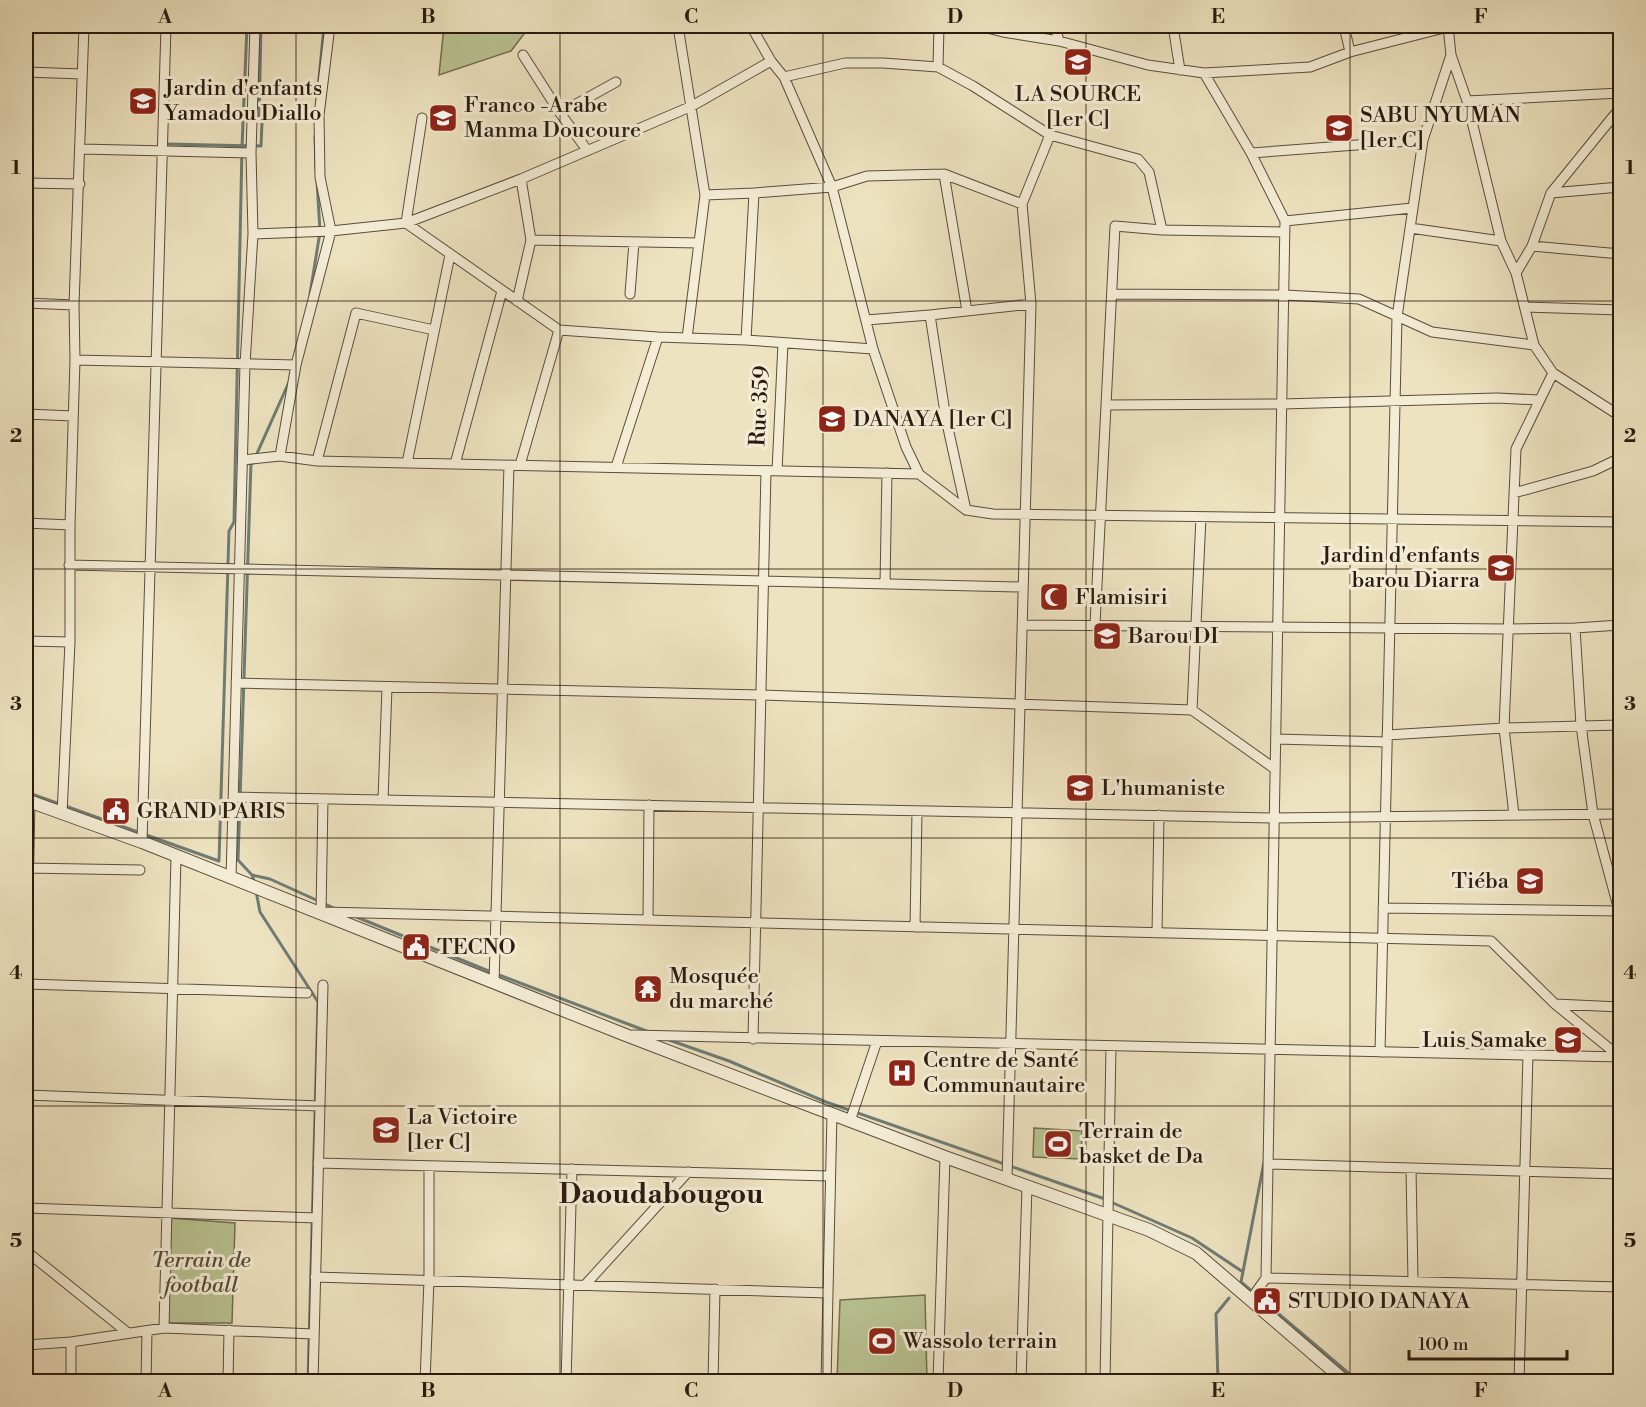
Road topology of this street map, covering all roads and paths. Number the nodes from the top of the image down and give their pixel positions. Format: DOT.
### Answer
graph roads {
  1 [pos="84,26"];
  2 [pos="166,26"];
  3 [pos="255,26"];
  4 [pos="330,26"];
  5 [pos="678,26"];
  6 [pos="751,26"];
  7 [pos="939,26"];
  8 [pos="979,26"];
  9 [pos="1055,26"];
  10 [pos="1173,26"];
  11 [pos="1344,26"];
  12 [pos="1448,26"];
  13 [pos="1059,41"];
  14 [pos="1350,52"];
  15 [pos="523,55"];
  16 [pos="1451,55"];
  17 [pos="771,61"];
  18 [pos="938,67"];
  19 [pos="1180,70"];
  20 [pos="26,72"];
  21 [pos="1204,73"];
  22 [pos="82,74"];
  23 [pos="784,77"];
  24 [pos="616,82"];
  25 [pos="1620,93"];
  26 [pos="1467,101"];
  27 [pos="692,106"];
  28 [pos="1620,108"];
  29 [pos="560,113"];
  30 [pos="422,118"];
  31 [pos="1050,135"];
  32 [pos="1423,140"];
  33 [pos="81,149"];
  34 [pos="162,150"];
  35 [pos="587,150"];
  36 [pos="251,153"];
  37 [pos="1251,153"];
  38 [pos="944,174"];
  39 [pos="521,179"];
  40 [pos="26,183"];
  41 [pos="80,184"];
  42 [pos="832,187"];
  43 [pos="1620,187"];
  44 [pos="754,193"];
  45 [pos="1551,193"];
  46 [pos="705,195"];
  47 [pos="1022,204"];
  48 [pos="1412,208"];
  49 [pos="1285,221"];
  50 [pos="406,223"];
  51 [pos="1410,228"];
  52 [pos="1162,230"];
  53 [pos="331,231"];
  54 [pos="1285,232"];
  55 [pos="253,234"];
  56 [pos="531,240"];
  57 [pos="1501,241"];
  58 [pos="634,242"];
  59 [pos="699,243"];
  60 [pos="1533,246"];
  61 [pos="1620,254"];
  62 [pos="450,255"];
  63 [pos="1516,273"];
  64 [pos="502,291"];
  65 [pos="630,294"];
  66 [pos="1112,294"];
  67 [pos="1285,295"];
  68 [pos="517,302"];
  69 [pos="26,303"];
  70 [pos="74,304"];
  71 [pos="1031,304"];
  72 [pos="1526,307"];
  73 [pos="1620,310"];
  74 [pos="967,311"];
  75 [pos="930,315"];
  76 [pos="1397,317"];
  77 [pos="866,320"];
  78 [pos="434,330"];
  79 [pos="559,330"];
  80 [pos="658,337"];
  81 [pos="687,338"];
  82 [pos="746,340"];
  83 [pos="783,343"];
  84 [pos="1534,345"];
  85 [pos="873,349"];
  86 [pos="75,360"];
  87 [pos="156,362"];
  88 [pos="245,364"];
  89 [pos="296,365"];
  90 [pos="1553,373"];
  91 [pos="1395,400"];
  92 [pos="1539,400"];
  93 [pos="1282,404"];
  94 [pos="1106,405"];
  95 [pos="26,414"];
  96 [pos="73,416"];
  97 [pos="1620,416"];
  98 [pos="280,456"];
  99 [pos="1620,458"];
  100 [pos="243,460"];
  101 [pos="317,461"];
  102 [pos="407,463"];
  103 [pos="455,464"];
  104 [pos="509,465"];
  105 [pos="520,465"];
  106 [pos="616,467"];
  107 [pos="766,471"];
  108 [pos="777,471"];
  109 [pos="887,473"];
  110 [pos="919,474"];
  111 [pos="1514,493"];
  112 [pos="966,510"];
  113 [pos="1025,515"];
  114 [pos="1101,516"];
  115 [pos="1201,517"];
  116 [pos="1280,518"];
  117 [pos="1393,519"];
  118 [pos="1512,520"];
  119 [pos="1620,522"];
  120 [pos="26,523"];
  121 [pos="70,525"];
  122 [pos="69,565"];
  123 [pos="150,566"];
  124 [pos="239,569"];
  125 [pos="505,575"];
  126 [pos="763,581"];
  127 [pos="885,584"];
  128 [pos="1023,587"];
  129 [pos="1022,625"];
  130 [pos="1095,625"];
  131 [pos="1620,625"];
  132 [pos="1196,626"];
  133 [pos="1278,626"];
  134 [pos="1390,627"];
  135 [pos="1575,628"];
  136 [pos="1508,629"];
  137 [pos="26,641"];
  138 [pos="70,642"];
  139 [pos="236,683"];
  140 [pos="387,687"];
  141 [pos="502,690"];
  142 [pos="760,695"];
  143 [pos="1020,703"];
  144 [pos="1192,710"];
  145 [pos="1581,725"];
  146 [pos="1620,725"];
  147 [pos="1504,729"];
  148 [pos="1276,739"];
  149 [pos="1387,739"];
  150 [pos="1275,769"];
  151 [pos="233,797"];
  152 [pos="323,799"];
  153 [pos="383,800"];
  154 [pos="28,801"];
  155 [pos="498,802"];
  156 [pos="649,805"];
  157 [pos="758,807"];
  158 [pos="917,811"];
  159 [pos="1017,813"];
  160 [pos="62,814"];
  161 [pos="1593,814"];
  162 [pos="1620,814"];
  163 [pos="1159,815"];
  164 [pos="1514,815"];
  165 [pos="1386,817"];
  166 [pos="1274,818"];
  167 [pos="142,842"];
  168 [pos="176,856"];
  169 [pos="27,868"];
  170 [pos="140,870"];
  171 [pos="231,878"];
  172 [pos="1383,908"];
  173 [pos="320,912"];
  174 [pos="1620,912"];
  175 [pos="495,916"];
  176 [pos="648,920"];
  177 [pos="756,923"];
  178 [pos="915,927"];
  179 [pos="1013,929"];
  180 [pos="1158,933"];
  181 [pos="1272,936"];
  182 [pos="1382,938"];
  183 [pos="494,983"];
  184 [pos="26,985"];
  185 [pos="323,985"];
  186 [pos="173,989"];
  187 [pos="307,993"];
  188 [pos="1555,1004"];
  189 [pos="1620,1007"];
  190 [pos="623,1034"];
  191 [pos="753,1039"];
  192 [pos="876,1041"];
  193 [pos="1010,1044"];
  194 [pos="1112,1046"];
  195 [pos="1270,1049"];
  196 [pos="1380,1052"];
  197 [pos="1528,1055"];
  198 [pos="1620,1057"];
  199 [pos="26,1095"];
  200 [pos="170,1101"];
  201 [pos="320,1106"];
  202 [pos="832,1114"];
  203 [pos="850,1121"];
  204 [pos="945,1157"];
  205 [pos="318,1163"];
  206 [pos="1268,1164"];
  207 [pos="429,1166"];
  208 [pos="1412,1168"];
  209 [pos="572,1169"];
  210 [pos="1524,1172"];
  211 [pos="688,1173"];
  212 [pos="1620,1174"];
  213 [pos="830,1176"];
  214 [pos="1008,1179"];
  215 [pos="1027,1186"];
  216 [pos="26,1209"];
  217 [pos="167,1213"];
  218 [pos="1109,1214"];
  219 [pos="317,1218"];
  220 [pos="26,1251"];
  221 [pos="315,1277"];
  222 [pos="1266,1278"];
  223 [pos="429,1280"];
  224 [pos="1413,1281"];
  225 [pos="1521,1284"];
  226 [pos="568,1285"];
  227 [pos="585,1285"];
  228 [pos="1620,1287"];
  229 [pos="715,1290"];
  230 [pos="828,1293"];
  231 [pos="1251,1299"];
  232 [pos="164,1328"];
  233 [pos="147,1330"];
  234 [pos="229,1330"];
  235 [pos="128,1334"];
  236 [pos="314,1334"];
  237 [pos="71,1342"];
  238 [pos="26,1345"];
  239 [pos="70,1382"];
  240 [pos="146,1382"];
  241 [pos="228,1382"];
  242 [pos="313,1382"];
  243 [pos="425,1382"];
  244 [pos="566,1382"];
  245 [pos="713,1382"];
  246 [pos="826,1382"];
  247 [pos="938,1382"];
  248 [pos="1021,1382"];
  249 [pos="1105,1382"];
  250 [pos="1346,1382"];
  251 [pos="1519,1382"];
  1 -- 22 [label="street"];
  2 -- 34 [label="street"];
  3 -- 36 [label="street"];
  4 -- 53 [label="street"];
  5 -- 27 [label="street"];
  6 -- 17 [label="street"];
  7 -- 18 [label="street"];
  8 -- 13 [label="street"];
  9 -- 13 [label="street"];
  10 -- 19 [label="street"];
  11 -- 14 [label="street"];
  12 -- 14 [label="street"];
  12 -- 16 [label="street"];
  13 -- 19 [label="street"];
  14 -- 21 [label="street"];
  15 -- 29 [label="street"];
  16 -- 26 [label="street"];
  16 -- 32 [label="street"];
  17 -- 23 [label="street"];
  17 -- 27 [label="street"];
  18 -- 23 [label="street"];
  18 -- 31 [label="street"];
  19 -- 21 [label="street"];
  20 -- 22 [label="street"];
  21 -- 37 [label="street"];
  22 -- 33 [label="street"];
  23 -- 42 [label="street"];
  24 -- 29 [label="street"];
  25 -- 26 [label="street"];
  26 -- 57 [label="street"];
  27 -- 35 [label="street"];
  27 -- 46 [label="street"];
  28 -- 45 [label="street"];
  29 -- 35 [label="street"];
  30 -- 50 [label="street"];
  31 -- 47 [label="street"];
  31 -- 52 [label="street"];
  32 -- 37 [label="street"];
  32 -- 48 [label="street"];
  33 -- 34 [label="street"];
  33 -- 41 [label="street"];
  34 -- 36 [label="street"];
  34 -- 87 [label="street"];
  35 -- 39 [label="street"];
  36 -- 55 [label="street"];
  37 -- 49 [label="street"];
  38 -- 42 [label="street"];
  38 -- 47 [label="street"];
  38 -- 74 [label="street"];
  39 -- 50 [label="street"];
  39 -- 56 [label="street"];
  40 -- 41 [label="street"];
  41 -- 70 [label="street"];
  42 -- 44 [label="street"];
  42 -- 77 [label="street"];
  43 -- 45 [label="street"];
  44 -- 46 [label="street"];
  44 -- 82 [label="street"];
  45 -- 60 [label="street"];
  46 -- 59 [label="street"];
  47 -- 71 [label="street"];
  48 -- 49 [label="street"];
  48 -- 51 [label="street"];
  49 -- 54 [label="street"];
  50 -- 53 [label="street"];
  50 -- 62 [label="street"];
  51 -- 57 [label="street"];
  51 -- 76 [label="street"];
  52 -- 54 [label="street"];
  52 -- 66 [label="street"];
  53 -- 55 [label="street"];
  53 -- 89 [label="street"];
  54 -- 67 [label="street"];
  55 -- 88 [label="street"];
  56 -- 58 [label="street"];
  56 -- 68 [label="street"];
  57 -- 63 [label="street"];
  58 -- 59 [label="street"];
  58 -- 65 [label="street"];
  59 -- 81 [label="street"];
  60 -- 61 [label="street"];
  60 -- 63 [label="street"];
  62 -- 64 [label="street"];
  62 -- 78 [label="street"];
  63 -- 72 [label="street"];
  64 -- 68 [label="street"];
  64 -- 103 [label="street"];
  66 -- 67 [label="street"];
  66 -- 94 [label="street"];
  67 -- 76 [label="street"];
  67 -- 93 [label="street"];
  68 -- 79 [label="street"];
  69 -- 70 [label="street"];
  70 -- 86 [label="street"];
  71 -- 74 [label="street"];
  71 -- 113 [label="street"];
  72 -- 73 [label="street"];
  72 -- 84 [label="street"];
  74 -- 75 [label="street"];
  75 -- 77 [label="street"];
  75 -- 112 [label="street"];
  76 -- 84 [label="street"];
  76 -- 91 [label="street"];
  77 -- 85 [label="street"];
  78 -- 101 [label="street"];
  78 -- 102 [label="street"];
  79 -- 80 [label="street"];
  79 -- 105 [label="street"];
  80 -- 81 [label="street"];
  80 -- 106 [label="street"];
  81 -- 82 [label="street"];
  82 -- 83 [label="street"];
  83 -- 85 [label="street"];
  83 -- 108 [label="street, Rue 359"];
  84 -- 90 [label="street"];
  85 -- 110 [label="street"];
  86 -- 87 [label="street"];
  86 -- 96 [label="street"];
  87 -- 88 [label="street"];
  87 -- 123 [label="street"];
  88 -- 89 [label="street"];
  88 -- 100 [label="street"];
  89 -- 98 [label="street"];
  90 -- 92 [label="street"];
  90 -- 97 [label="street"];
  91 -- 92 [label="street"];
  91 -- 93 [label="street"];
  91 -- 117 [label="street"];
  92 -- 111 [label="street"];
  93 -- 94 [label="street"];
  93 -- 116 [label="street"];
  94 -- 114 [label="street"];
  95 -- 96 [label="street"];
  96 -- 121 [label="street"];
  98 -- 100 [label="street"];
  98 -- 101 [label="street"];
  99 -- 111 [label="street"];
  100 -- 124 [label="street"];
  101 -- 102 [label="street"];
  102 -- 103 [label="street"];
  103 -- 104 [label="street"];
  104 -- 105 [label="street"];
  104 -- 125 [label="street"];
  105 -- 106 [label="street"];
  106 -- 107 [label="street"];
  107 -- 108 [label="street"];
  107 -- 126 [label="street"];
  108 -- 109 [label="street"];
  109 -- 110 [label="street"];
  109 -- 127 [label="street"];
  110 -- 112 [label="street"];
  111 -- 118 [label="street"];
  112 -- 113 [label="street"];
  113 -- 114 [label="street"];
  113 -- 128 [label="street"];
  114 -- 115 [label="street"];
  114 -- 130 [label="street"];
  115 -- 116 [label="street"];
  115 -- 132 [label="street"];
  116 -- 117 [label="street"];
  116 -- 133 [label="street"];
  117 -- 118 [label="street"];
  117 -- 134 [label="street"];
  118 -- 119 [label="street"];
  118 -- 136 [label="street"];
  120 -- 121 [label="street"];
  121 -- 122 [label="street"];
  122 -- 123 [label="street"];
  122 -- 138 [label="street"];
  123 -- 124 [label="street"];
  123 -- 167 [label="street"];
  124 -- 125 [label="street"];
  124 -- 139 [label="street"];
  125 -- 126 [label="street"];
  125 -- 141 [label="street"];
  126 -- 127 [label="street"];
  126 -- 142 [label="street"];
  127 -- 128 [label="street"];
  128 -- 129 [label="street"];
  129 -- 130 [label="street"];
  129 -- 143 [label="street"];
  130 -- 132 [label="street"];
  131 -- 135 [label="street"];
  132 -- 133 [label="street"];
  132 -- 144 [label="street"];
  133 -- 134 [label="street"];
  133 -- 148 [label="street"];
  134 -- 136 [label="street"];
  134 -- 149 [label="street"];
  135 -- 136 [label="street"];
  135 -- 145 [label="street"];
  136 -- 147 [label="street"];
  137 -- 138 [label="street"];
  138 -- 160 [label="street"];
  139 -- 140 [label="street"];
  139 -- 151 [label="street"];
  140 -- 141 [label="street"];
  140 -- 153 [label="street"];
  141 -- 142 [label="street"];
  141 -- 155 [label="street"];
  142 -- 143 [label="street"];
  142 -- 157 [label="street"];
  143 -- 144 [label="street"];
  143 -- 159 [label="street"];
  144 -- 150 [label="street"];
  145 -- 146 [label="street"];
  145 -- 147 [label="street"];
  145 -- 161 [label="street"];
  147 -- 149 [label="street"];
  147 -- 164 [label="street"];
  148 -- 149 [label="street"];
  148 -- 150 [label="street"];
  149 -- 165 [label="street"];
  150 -- 166 [label="street"];
  151 -- 152 [label="street"];
  151 -- 171 [label="street"];
  152 -- 153 [label="street"];
  152 -- 173 [label="street"];
  153 -- 155 [label="street"];
  154 -- 160 [label="street"];
  154 -- 169 [label="street"];
  155 -- 156 [label="street"];
  155 -- 175 [label="street"];
  156 -- 157 [label="street"];
  156 -- 176 [label="street"];
  157 -- 158 [label="street"];
  157 -- 177 [label="street"];
  158 -- 159 [label="street"];
  158 -- 178 [label="street"];
  159 -- 163 [label="street"];
  159 -- 179 [label="street"];
  160 -- 167 [label="street"];
  161 -- 162 [label="street"];
  161 -- 164 [label="street"];
  161 -- 174 [label="street"];
  163 -- 166 [label="street"];
  163 -- 180 [label="street"];
  164 -- 165 [label="street"];
  165 -- 166 [label="street"];
  165 -- 172 [label="street"];
  166 -- 181 [label="street"];
  167 -- 168 [label="street"];
  168 -- 171 [label="street"];
  168 -- 186 [label="street"];
  169 -- 170 [label="street"];
  169 -- 184 [label="street"];
  171 -- 173 [label="street"];
  172 -- 174 [label="street"];
  172 -- 182 [label="street"];
  173 -- 175 [label="street"];
  173 -- 183 [label="street"];
  175 -- 176 [label="street"];
  175 -- 183 [label="street"];
  176 -- 177 [label="street"];
  177 -- 178 [label="street"];
  177 -- 191 [label="street"];
  178 -- 179 [label="street"];
  179 -- 180 [label="street"];
  179 -- 193 [label="street"];
  180 -- 181 [label="street"];
  181 -- 182 [label="street"];
  181 -- 195 [label="street"];
  182 -- 188 [label="street"];
  182 -- 196 [label="street"];
  183 -- 190 [label="street"];
  184 -- 186 [label="street"];
  185 -- 201 [label="street"];
  186 -- 187 [label="street"];
  186 -- 200 [label="street"];
  188 -- 189 [label="street"];
  188 -- 198 [label="street"];
  190 -- 191 [label="street"];
  190 -- 202 [label="street"];
  191 -- 192 [label="street"];
  192 -- 193 [label="street"];
  192 -- 203 [label="street"];
  193 -- 194 [label="street"];
  193 -- 214 [label="street"];
  194 -- 195 [label="street"];
  194 -- 218 [label="street"];
  195 -- 196 [label="street"];
  195 -- 206 [label="street"];
  196 -- 197 [label="street"];
  197 -- 198 [label="street"];
  197 -- 210 [label="street"];
  199 -- 200 [label="street"];
  200 -- 201 [label="street"];
  200 -- 217 [label="street"];
  201 -- 205 [label="street"];
  202 -- 203 [label="street"];
  202 -- 213 [label="street"];
  203 -- 204 [label="street"];
  204 -- 214 [label="street"];
  204 -- 247 [label="street"];
  205 -- 207 [label="street"];
  205 -- 219 [label="street"];
  206 -- 208 [label="street"];
  206 -- 222 [label="street"];
  207 -- 209 [label="street"];
  207 -- 223 [label="street"];
  208 -- 210 [label="street"];
  208 -- 224 [label="street"];
  209 -- 211 [label="street"];
  209 -- 226 [label="street"];
  210 -- 212 [label="street"];
  210 -- 225 [label="street"];
  211 -- 213 [label="street"];
  211 -- 227 [label="street"];
  213 -- 230 [label="street"];
  214 -- 215 [label="street"];
  215 -- 218 [label="street"];
  215 -- 248 [label="street"];
  216 -- 217 [label="street"];
  217 -- 219 [label="street"];
  217 -- 232 [label="street"];
  218 -- 231 [label="street"];
  218 -- 249 [label="street"];
  219 -- 221 [label="street"];
  220 -- 235 [label="street"];
  221 -- 223 [label="street"];
  221 -- 236 [label="street"];
  222 -- 224 [label="street"];
  222 -- 231 [label="street"];
  223 -- 226 [label="street"];
  223 -- 243 [label="street"];
  224 -- 225 [label="street"];
  225 -- 228 [label="street"];
  225 -- 251 [label="street"];
  226 -- 227 [label="street"];
  226 -- 244 [label="street"];
  227 -- 229 [label="street"];
  229 -- 230 [label="street"];
  229 -- 245 [label="street"];
  230 -- 246 [label="street"];
  231 -- 250 [label="street"];
  232 -- 233 [label="street"];
  232 -- 234 [label="street"];
  233 -- 235 [label="street"];
  233 -- 240 [label="street"];
  234 -- 236 [label="street"];
  234 -- 241 [label="street"];
  235 -- 237 [label="street"];
  236 -- 242 [label="street"];
  237 -- 238 [label="street"];
  237 -- 239 [label="street"];
}
